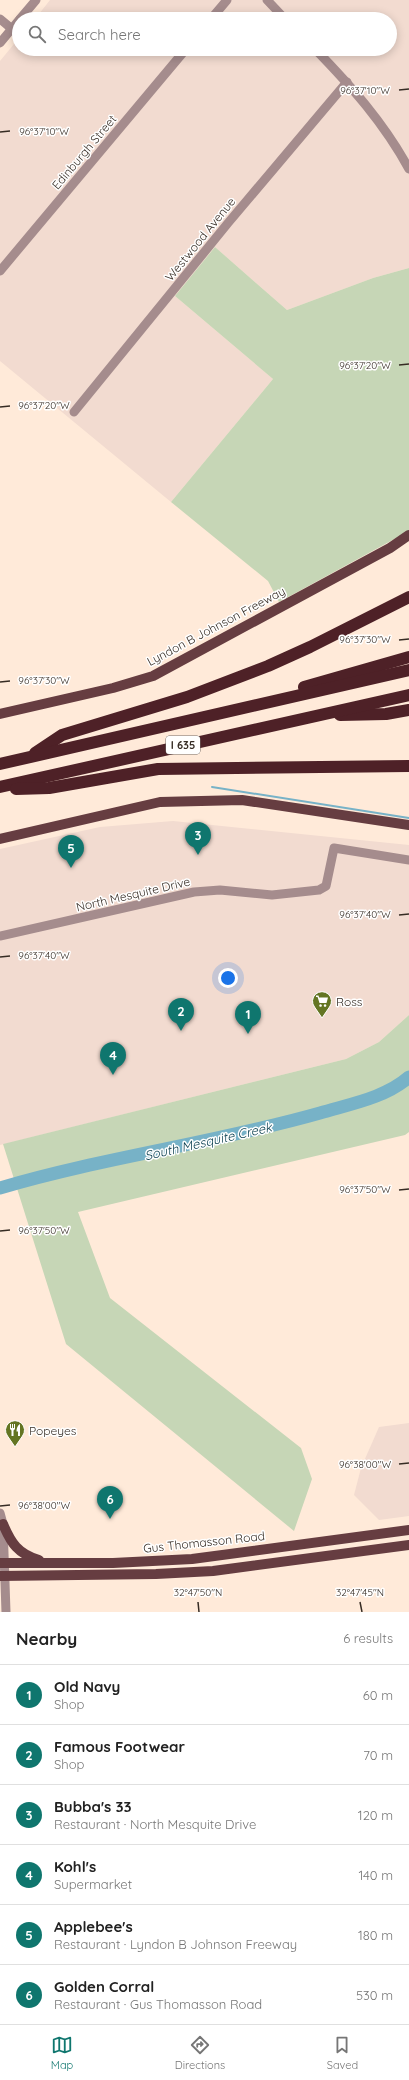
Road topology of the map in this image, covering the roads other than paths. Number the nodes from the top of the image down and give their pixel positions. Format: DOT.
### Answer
graph roads {
  1 [pos="36,0"];
  2 [pos="227,0"];
  3 [pos="267,0"];
  4 [pos="26,12"];
  5 [pos="217,12"];
  6 [pos="279,12"];
  7 [pos="0,19"];
  8 [pos="12,29"];
  9 [pos="0,43"];
  10 [pos="180,56"];
  11 [pos="322,56"];
  12 [pos="347,82"];
  13 [pos="409,169"];
  14 [pos="0,271"];
  15 [pos="74,412"];
  16 [pos="409,535"];
  17 [pos="409,597"];
  18 [pos="409,657"];
  19 [pos="409,670"];
  20 [pos="409,695"];
  21 [pos="232,710"];
  22 [pos="409,710"];
  23 [pos="0,714"];
  24 [pos="310,717"];
  25 [pos="27,758"];
  26 [pos="0,764"];
  27 [pos="409,766"];
  28 [pos="0,788"];
  29 [pos="409,825"];
  30 [pos="0,839"];
  31 [pos="409,860"];
  32 [pos="0,936"];
  33 [pos="0,1513"];
  34 [pos="3,1524"];
  35 [pos="409,1530"];
  36 [pos="409,1545"];
  37 [pos="212,1557"];
  38 [pos="2,1563"];
  39 [pos="113,1563"];
  40 [pos="50,1564"];
  41 [pos="213,1571"];
  42 [pos="114,1575"];
  43 [pos="2,1576"];
  44 [pos="6,1612"];
  1 -- 4 [label="street"];
  2 -- 5 [label="street"];
  3 -- 6 [label="street"];
  7 -- 8 [label="street"];
  8 -- 9 [label="street"];
  10 -- 14 [label="street, Edinburgh Street"];
  11 -- 12 [label="street"];
  12 -- 13 [label="street"];
  12 -- 15 [label="street, Westwood Avenue"];
  16 -- 23 [label="main road, Lyndon B Johnson Freeway"];
  17 -- 25 [label="highway"];
  18 -- 21 [label="highway"];
  19 -- 21 [label="highway, I 635"];
  20 -- 24 [label="highway, I 635"];
  21 -- 25 [label="highway, I 635"];
  22 -- 24 [label="highway"];
  24 -- 28 [label="highway, I 635"];
  25 -- 26 [label="highway, I 635"];
  27 -- 28 [label="highway"];
  29 -- 30 [label="main road"];
  31 -- 32 [label="street, North Mesquite Drive"];
  33 -- 34 [label="street"];
  34 -- 38 [label="street"];
  34 -- 40 [label="main road"];
  35 -- 37 [label="main road, Gus Thomasson Road"];
  36 -- 41 [label="main road"];
  37 -- 39 [label="main road, Gus Thomasson Road"];
  37 -- 41 [label="main road"];
  38 -- 40 [label="main road, Gus Thomasson Road"];
  38 -- 43 [label="street"];
  39 -- 40 [label="main road, Gus Thomasson Road"];
  39 -- 42 [label="main road"];
  41 -- 42 [label="main road"];
  42 -- 43 [label="main road"];
  43 -- 44 [label="street"];
}
